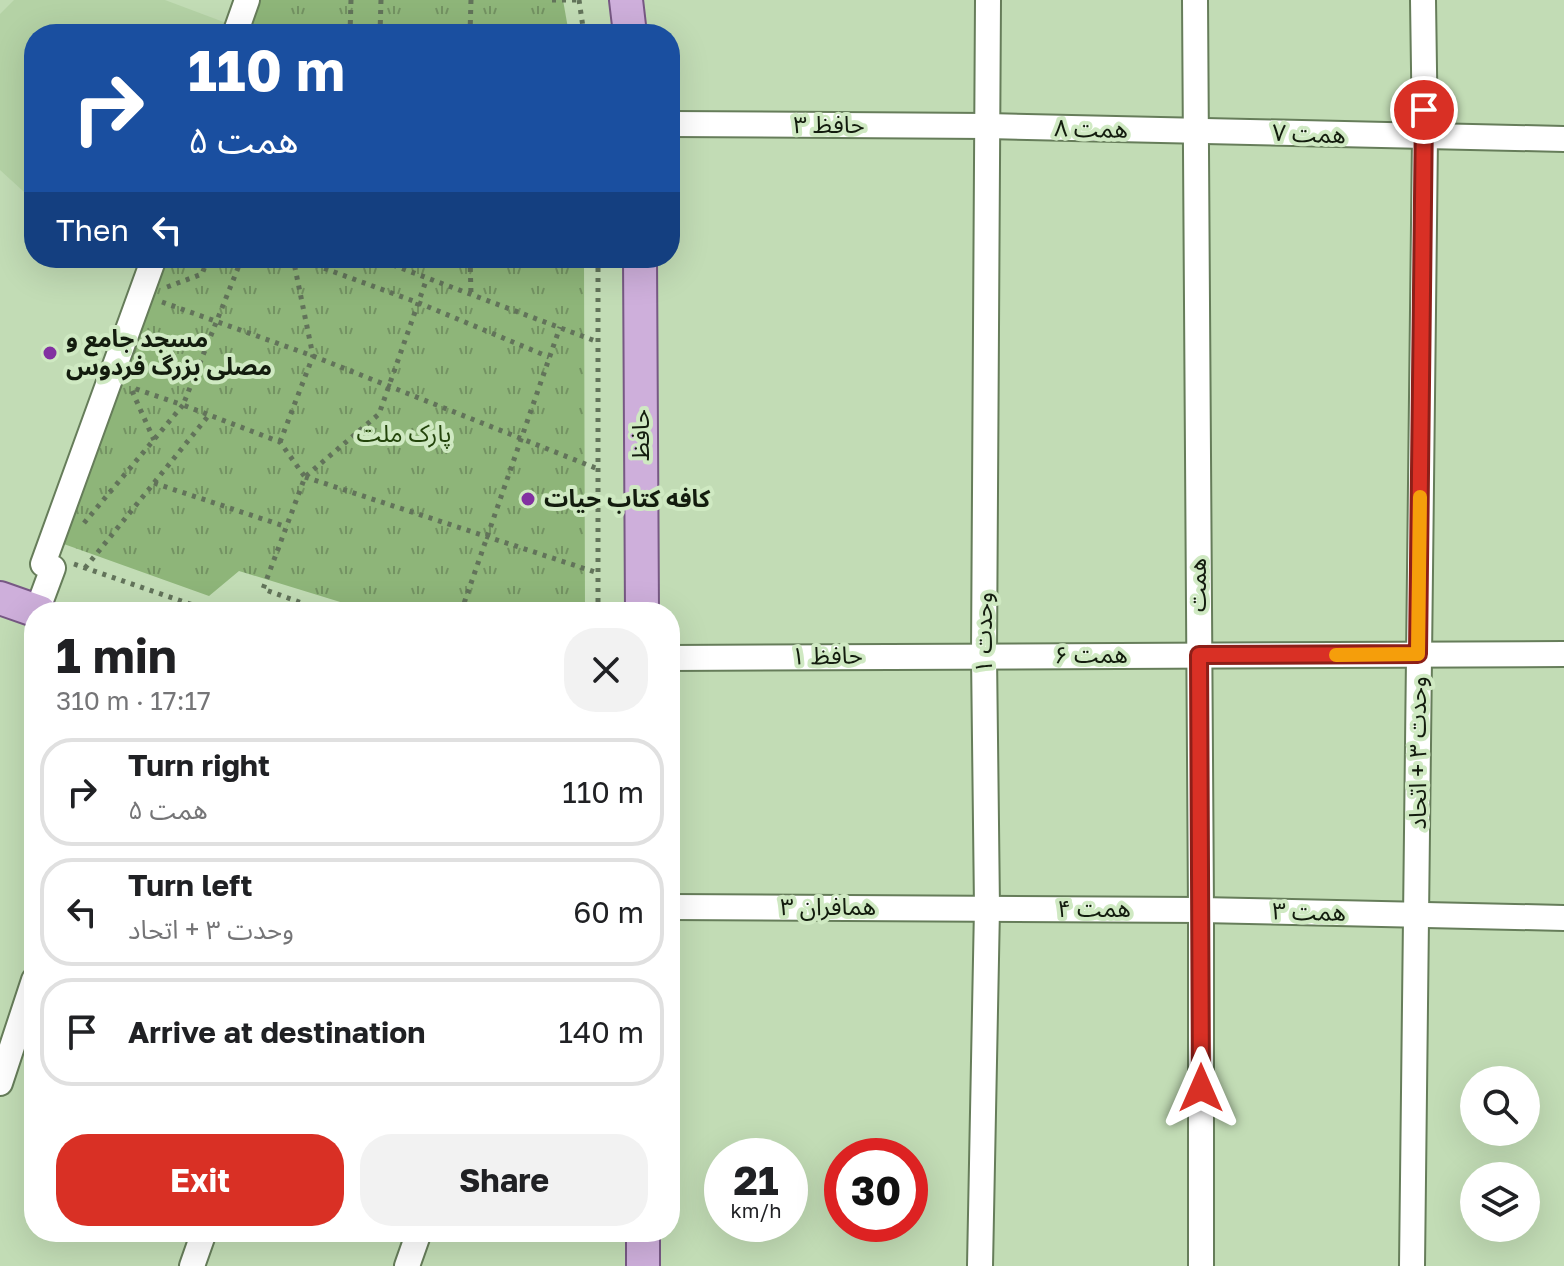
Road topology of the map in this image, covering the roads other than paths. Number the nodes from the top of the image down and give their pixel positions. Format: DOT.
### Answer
graph roads {
  1 [pos="247,0"];
  2 [pos="626,0"];
  3 [pos="988,0"];
  4 [pos="1195,0"];
  5 [pos="1423,0"];
  6 [pos="239,24"];
  7 [pos="629,24"];
  8 [pos="680,124"];
  9 [pos="987,126"];
  10 [pos="1194,131"];
  11 [pos="1425,137"];
  12 [pos="1564,139"];
  13 [pos="150,268"];
  14 [pos="640,268"];
  15 [pos="0,598"];
  16 [pos="42,602"];
  17 [pos="642,602"];
  18 [pos="24,607"];
  19 [pos="1418,654"];
  20 [pos="1564,654"];
  21 [pos="984,655"];
  22 [pos="1199,655"];
  23 [pos="680,658"];
  24 [pos="680,907"];
  25 [pos="987,908"];
  26 [pos="1201,910"];
  27 [pos="1416,914"];
  28 [pos="1564,918"];
  29 [pos="18,1026"];
  30 [pos="0,1083"];
  31 [pos="200,1242"];
  32 [pos="415,1242"];
  33 [pos="643,1242"];
  34 [pos="192,1266"];
  35 [pos="407,1266"];
  36 [pos="643,1266"];
  37 [pos="980,1266"];
  38 [pos="1201,1266"];
  39 [pos="1412,1266"];
  1 -- 6 [label="street"];
  2 -- 7 [label="main road"];
  3 -- 9 [label="street, وحدت ۱"];
  4 -- 10 [label="street, همت"];
  5 -- 11 [label="street, وحدت ۳ + اتحاد"];
  8 -- 9 [label="street, حافظ ۳"];
  9 -- 10 [label="street, همت ۸"];
  9 -- 21 [label="street, وحدت ۱"];
  10 -- 11 [label="street, همت ۷"];
  10 -- 22 [label="street, همت"];
  11 -- 12 [label="street, همت ۷"];
  11 -- 19 [label="street, وحدت ۳ + اتحاد"];
  13 -- 16 [label="street"];
  14 -- 17 [label="main road, حافظ"];
  15 -- 18 [label="main road"];
  19 -- 20 [label="street, همت ۶"];
  19 -- 22 [label="street, همت ۶"];
  19 -- 27 [label="street, وحدت ۳ + اتحاد"];
  21 -- 22 [label="street, همت ۶"];
  21 -- 23 [label="street, حافظ ۱"];
  21 -- 25 [label="street, وحدت ۱"];
  22 -- 26 [label="street, همت"];
  24 -- 25 [label="street, همافران ۳"];
  25 -- 26 [label="street, همت ۴"];
  25 -- 37 [label="street, وحدت ۱"];
  26 -- 27 [label="street, همت ۳"];
  26 -- 38 [label="street, همت"];
  27 -- 28 [label="street, همت ۳"];
  27 -- 39 [label="street, وحدت ۳ + اتحاد"];
  29 -- 30 [label="street"];
  31 -- 34 [label="street"];
  32 -- 35 [label="street"];
  33 -- 36 [label="main road"];
}
